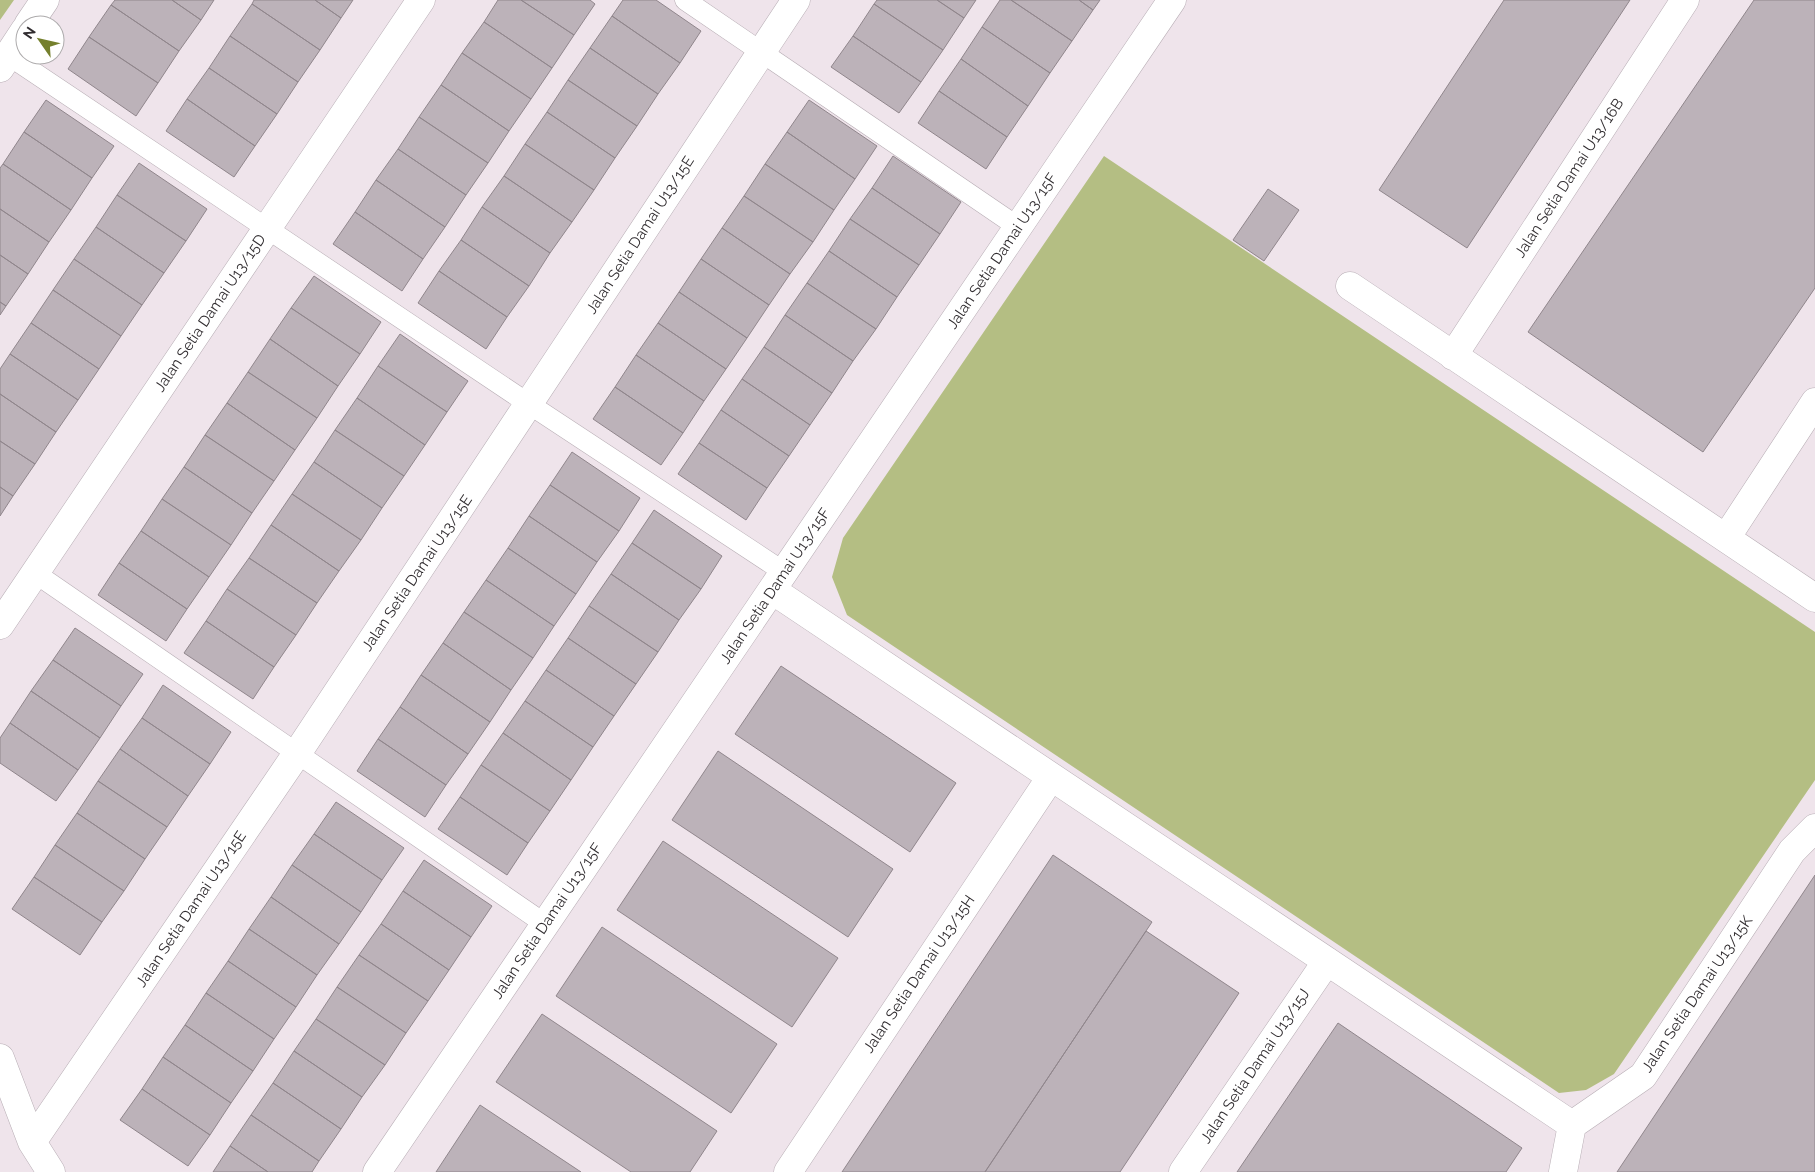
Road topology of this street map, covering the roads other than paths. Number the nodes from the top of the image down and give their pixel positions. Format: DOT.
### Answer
graph roads {
  1 [pos="45,0"];
  2 [pos="421,0"];
  3 [pos="685,0"];
  4 [pos="796,0"];
  5 [pos="1172,0"];
  6 [pos="1685,0"];
  7 [pos="35,15"];
  8 [pos="15,45"];
  9 [pos="761,52"];
  10 [pos="4,62"];
  11 [pos="1018,227"];
  12 [pos="267,228"];
  13 [pos="1350,286"];
  14 [pos="1453,356"];
  15 [pos="1815,402"];
  16 [pos="529,404"];
  17 [pos="1726,538"];
  18 [pos="35,573"];
  19 [pos="778,581"];
  20 [pos="1815,598"];
  21 [pos="0,625"];
  22 [pos="298,752"];
  23 [pos="1051,777"];
  24 [pos="1813,828"];
  25 [pos="546,924"];
  26 [pos="1327,961"];
  27 [pos="0,1058"];
  28 [pos="1572,1125"];
  29 [pos="32,1142"];
  30 [pos="51,1172"];
  31 [pos="377,1172"];
  32 [pos="788,1172"];
  33 [pos="1183,1172"];
  34 [pos="1563,1172"];
  1 -- 7 [label="street"];
  2 -- 12 [label="street, Jalan Setia Damai U13/15D"];
  3 -- 9 [label="lane"];
  4 -- 9 [label="street, Jalan Setia Damai U13/15E"];
  5 -- 11 [label="street, Jalan Setia Damai U13/15F"];
  6 -- 14 [label="street, Jalan Setia Damai U13/16B"];
  8 -- 10 [label="street"];
  9 -- 11 [label="lane"];
  9 -- 16 [label="street, Jalan Setia Damai U13/15E"];
  10 -- 12 [label="lane"];
  11 -- 19 [label="street, Jalan Setia Damai U13/15F"];
  12 -- 16 [label="lane"];
  12 -- 18 [label="street, Jalan Setia Damai U13/15D"];
  13 -- 14 [label="street"];
  14 -- 17 [label="street"];
  15 -- 17 [label="street"];
  16 -- 19 [label="lane"];
  16 -- 22 [label="street, Jalan Setia Damai U13/15E"];
  17 -- 20 [label="street"];
  18 -- 21 [label="street, Jalan Setia Damai U13/15D"];
  18 -- 22 [label="lane"];
  19 -- 23 [label="street"];
  19 -- 25 [label="street, Jalan Setia Damai U13/15F"];
  22 -- 25 [label="lane"];
  22 -- 29 [label="street, Jalan Setia Damai U13/15E"];
  23 -- 26 [label="street"];
  23 -- 32 [label="street, Jalan Setia Damai U13/15H"];
  24 -- 28 [label="street, Jalan Setia Damai U13/15K"];
  25 -- 31 [label="street, Jalan Setia Damai U13/15F"];
  26 -- 28 [label="street"];
  26 -- 33 [label="street, Jalan Setia Damai U13/15J"];
  27 -- 29 [label="street"];
  28 -- 34 [label="street"];
  29 -- 30 [label="street"];
}
